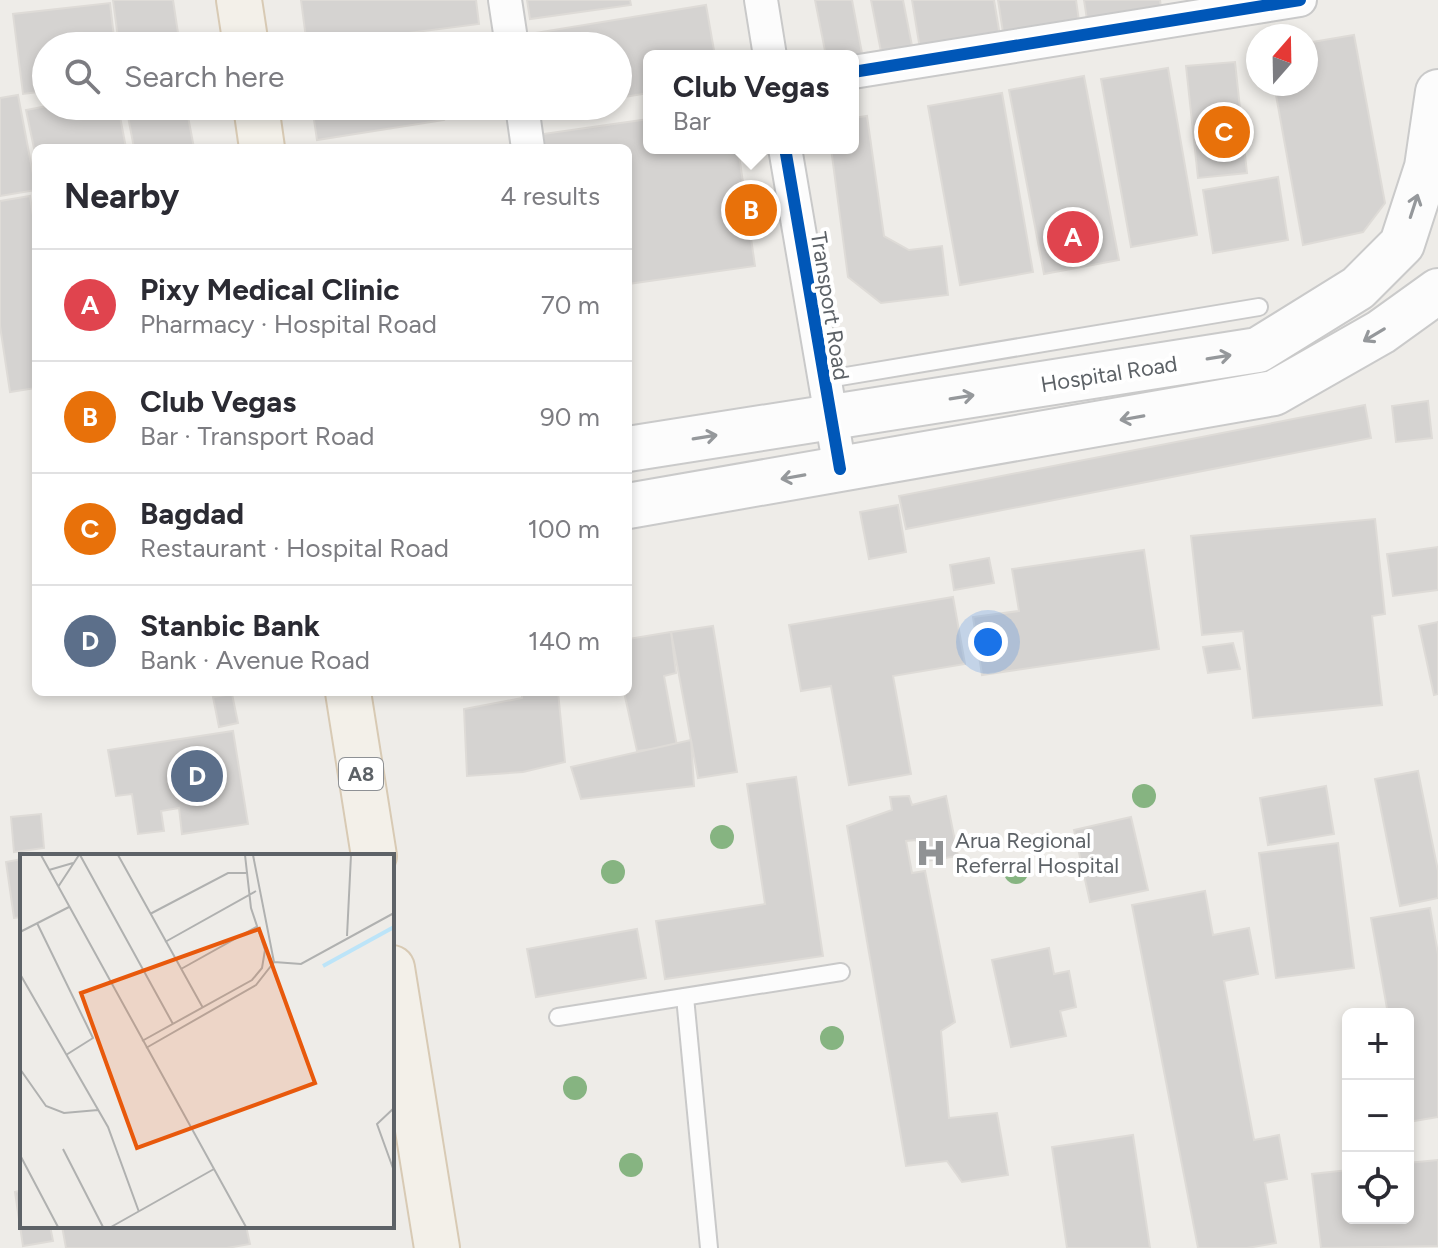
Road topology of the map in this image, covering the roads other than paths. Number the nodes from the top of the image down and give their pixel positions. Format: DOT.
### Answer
graph roads {
  1 [pos="239,0"];
  2 [pos="505,0"];
  3 [pos="761,0"];
  4 [pos="1300,0"];
  5 [pos="244,32"];
  6 [pos="510,32"];
  7 [pos="769,50"];
  8 [pos="859,71"];
  9 [pos="1438,92"];
  10 [pos="258,120"];
  11 [pos="524,120"];
  12 [pos="261,144"];
  13 [pos="527,144"];
  14 [pos="786,154"];
  15 [pos="1438,291"];
  16 [pos="1259,307"];
  17 [pos="825,399"];
  18 [pos="632,448"];
  19 [pos="840,469"];
  20 [pos="632,505"];
  21 [pos="349,696"];
  22 [pos="374,854"];
  23 [pos="841,972"];
  24 [pos="394,980"];
  25 [pos="685,997"];
  26 [pos="558,1017"];
  27 [pos="437,1248"];
  28 [pos="709,1248"];
  1 -- 5 [label="main road"];
  2 -- 6 [label="street"];
  3 -- 7 [label="street"];
  4 -- 8 [label="street"];
  17 -- 9 [label="main road, Hospital Road, one-way"];
  10 -- 12 [label="main road"];
  11 -- 13 [label="street"];
  14 -- 17 [label="street, Transport Road"];
  15 -- 19 [label="main road, Hospital Road, one-way"];
  16 -- 17 [label="lane"];
  18 -- 17 [label="main road, Hospital Road, one-way"];
  17 -- 19 [label="street, Transport Road"];
  19 -- 20 [label="main road, Hospital Road, one-way"];
  21 -- 22 [label="main road, A8"];
  23 -- 25 [label="lane"];
  24 -- 27 [label="main road"];
  25 -- 26 [label="lane"];
  25 -- 28 [label="lane"];
}
